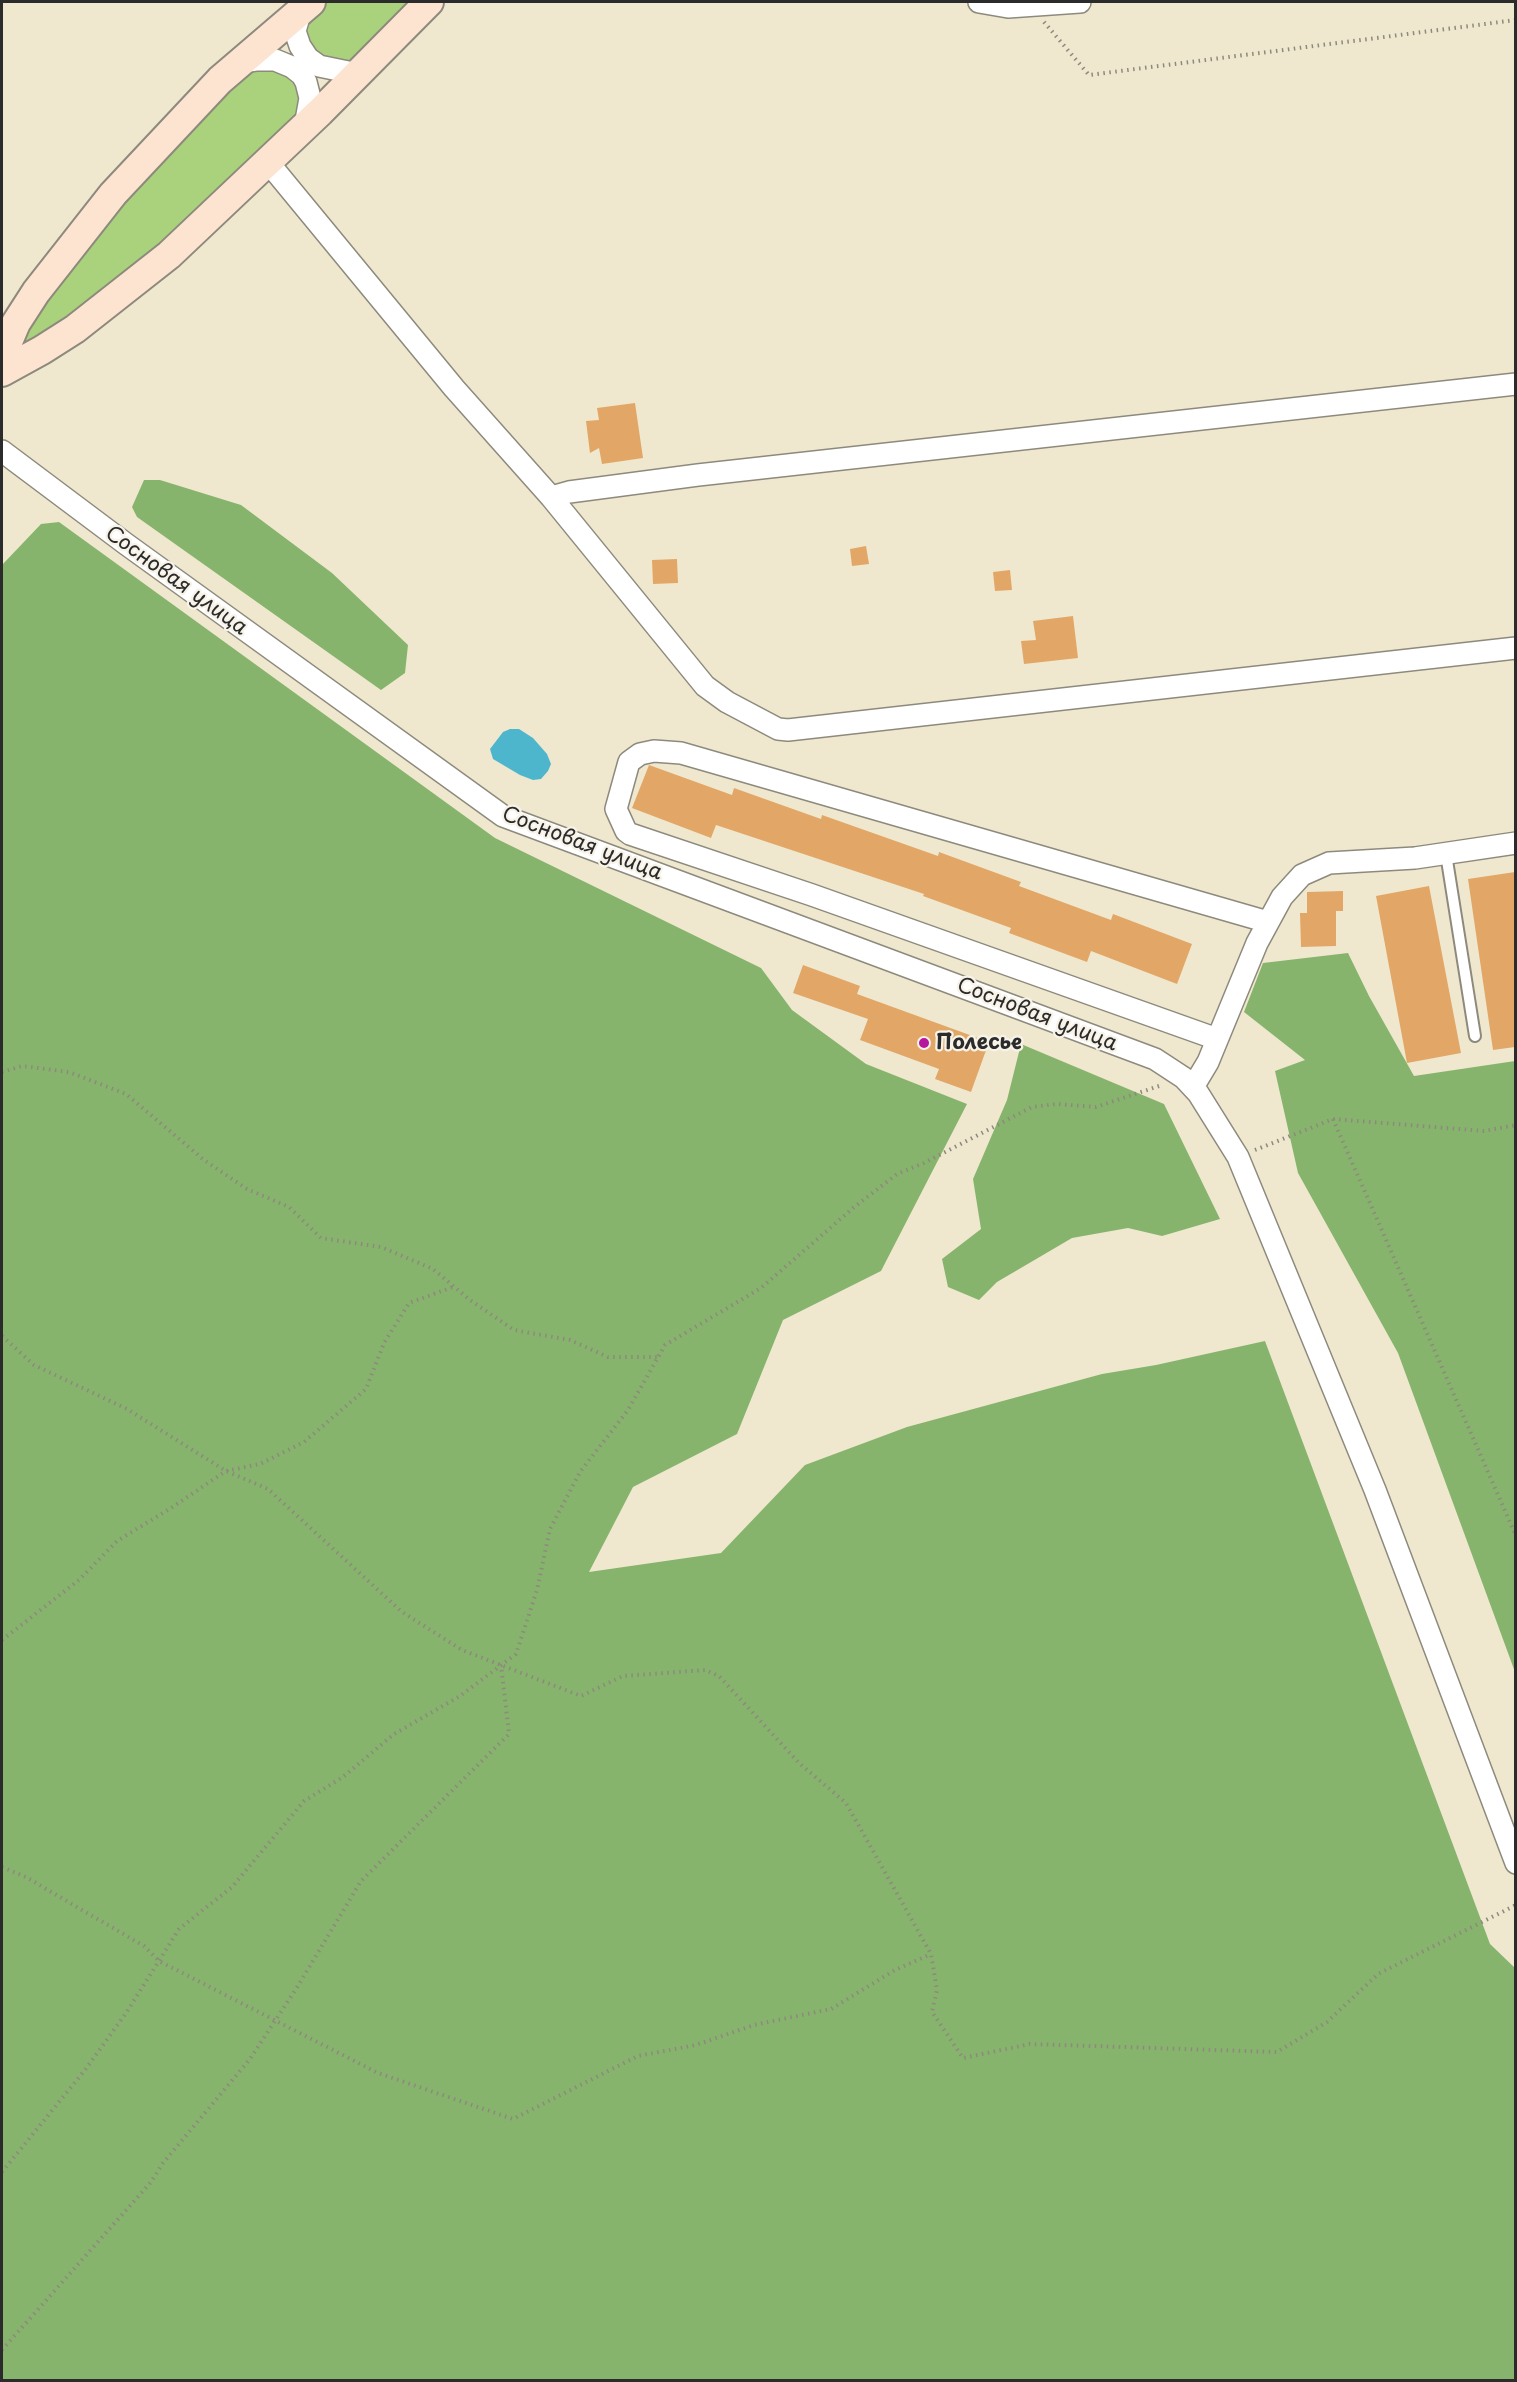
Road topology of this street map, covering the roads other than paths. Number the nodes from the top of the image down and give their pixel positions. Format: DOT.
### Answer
graph roads {
  1 [pos="429,2"];
  2 [pos="979,2"];
  3 [pos="1080,2"];
  4 [pos="1037,4"];
  5 [pos="306,6"];
  6 [pos="242,62"];
  7 [pos="358,74"];
  8 [pos="305,126"];
  9 [pos="267,161"];
  10 [pos="2,356"];
  11 [pos="2,372"];
  12 [pos="1515,384"];
  13 [pos="2,451"];
  14 [pos="551,497"];
  15 [pos="1515,648"];
  16 [pos="1515,843"];
  17 [pos="1446,854"];
  18 [pos="1268,922"];
  19 [pos="1475,1036"];
  20 [pos="1217,1039"];
  21 [pos="1192,1086"];
  22 [pos="1515,1863"];
  1 -- 7 [label="main road"];
  2 -- 4 [label="street"];
  3 -- 4 [label="street"];
  5 -- 6 [label="main road"];
  5 -- 7 [label="street"];
  6 -- 8 [label="street"];
  6 -- 10 [label="main road"];
  7 -- 8 [label="main road"];
  8 -- 9 [label="main road"];
  9 -- 11 [label="main road"];
  9 -- 14 [label="street"];
  12 -- 14 [label="street"];
  13 -- 21 [label="street, Сосновая улица"];
  14 -- 15 [label="street"];
  16 -- 17 [label="street"];
  17 -- 18 [label="street"];
  17 -- 19 [label="lane"];
  18 -- 20 [label="street"];
  18 -- 20 [label="street"];
  20 -- 21 [label="street"];
  21 -- 22 [label="street"];
}
